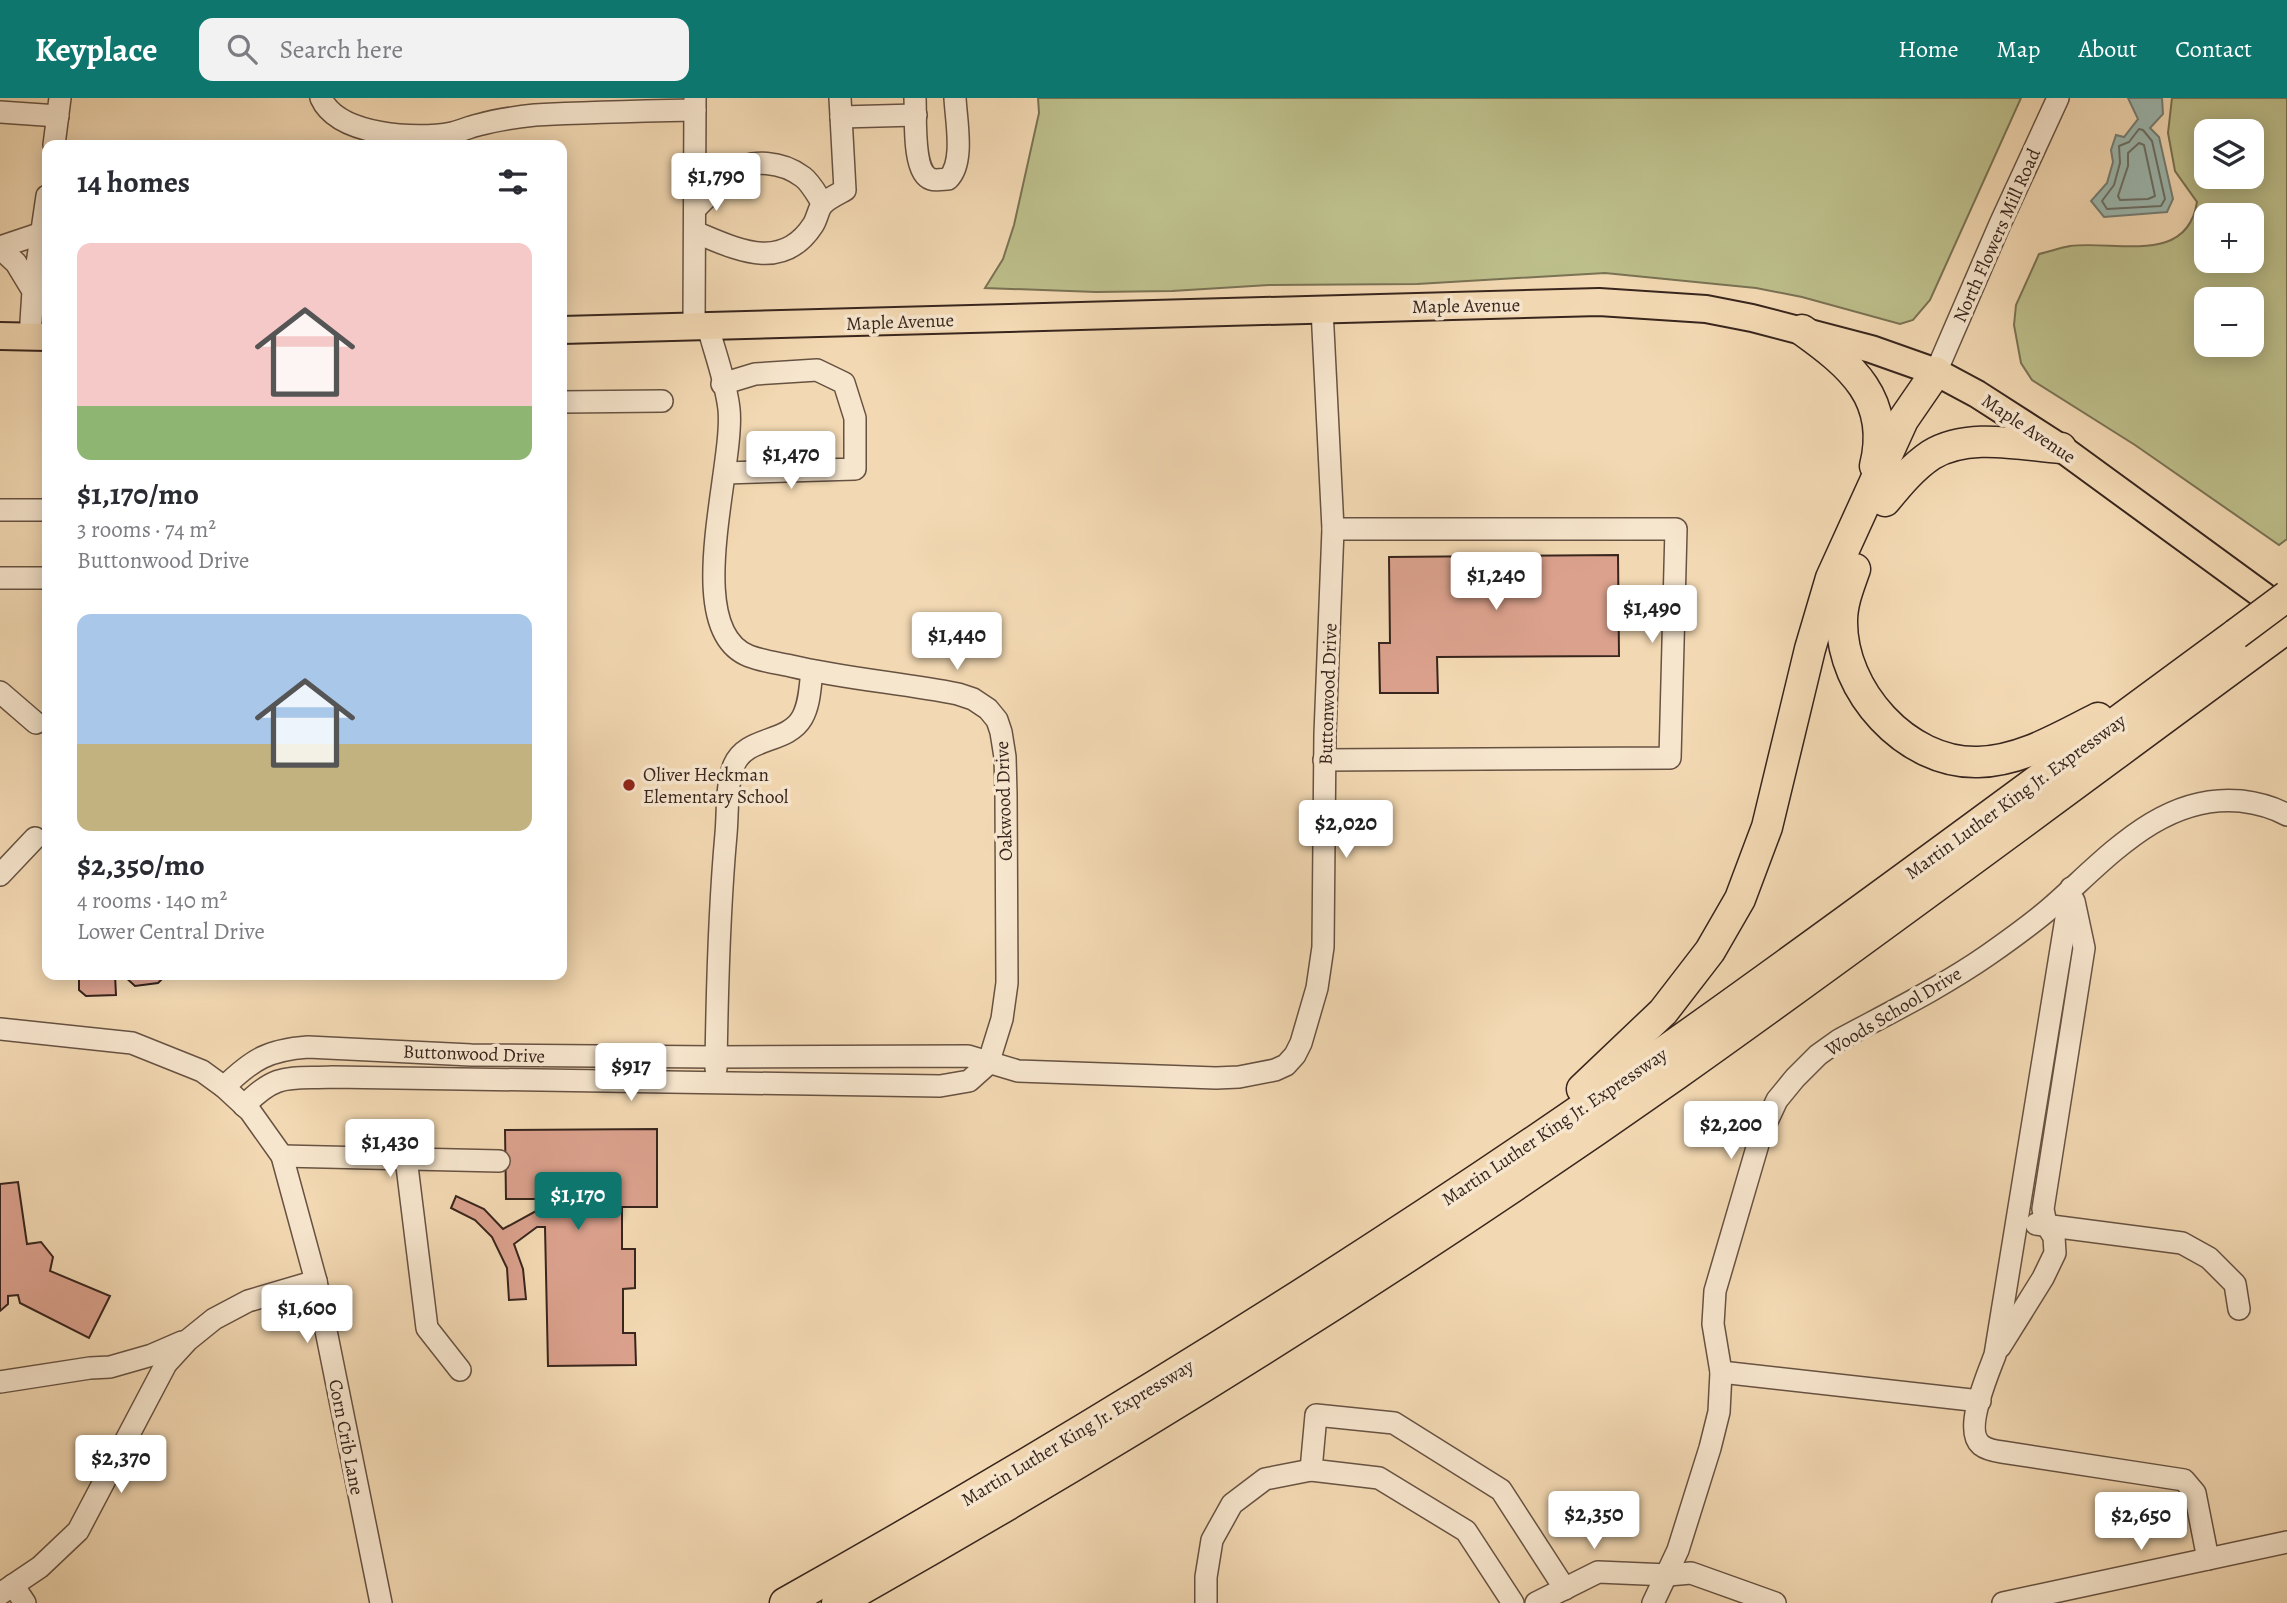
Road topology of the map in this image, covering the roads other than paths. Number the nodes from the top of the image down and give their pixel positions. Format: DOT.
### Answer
graph roads {
  1 [pos="321,98"];
  2 [pos="955,98"];
  3 [pos="2058,98"];
  4 [pos="695,104"];
  5 [pos="915,106"];
  6 [pos="59,107"];
  7 [pos="841,108"];
  8 [pos="0,112"];
  9 [pos="55,140"];
  10 [pos="823,204"];
  11 [pos="695,209"];
  12 [pos="695,232"];
  13 [pos="42,233"];
  14 [pos="0,248"];
  15 [pos="33,291"];
  16 [pos="1322,309"];
  17 [pos="701,327"];
  18 [pos="567,330"];
  19 [pos="1802,330"];
  20 [pos="0,337"];
  21 [pos="40,337"];
  22 [pos="1936,372"];
  23 [pos="722,384"];
  24 [pos="662,401"];
  25 [pos="567,402"];
  26 [pos="2061,448"];
  27 [pos="725,472"];
  28 [pos="1876,497"];
  29 [pos="0,510"];
  30 [pos="42,510"];
  31 [pos="1333,529"];
  32 [pos="0,578"];
  33 [pos="42,578"];
  34 [pos="2287,596"];
  35 [pos="2287,612"];
  36 [pos="2287,628"];
  37 [pos="2247,641"];
  38 [pos="812,671"];
  39 [pos="2163,688"];
  40 [pos="0,692"];
  41 [pos="36,723"];
  42 [pos="1324,760"];
  43 [pos="2287,815"];
  44 [pos="35,838"];
  45 [pos="0,875"];
  46 [pos="2071,888"];
  47 [pos="0,1029"];
  48 [pos="716,1057"];
  49 [pos="988,1064"];
  50 [pos="716,1083"];
  51 [pos="224,1087"];
  52 [pos="244,1106"];
  53 [pos="282,1156"];
  54 [pos="406,1158"];
  55 [pos="499,1161"];
  56 [pos="1503,1161"];
  57 [pos="2016,1224"];
  58 [pos="2046,1224"];
  59 [pos="316,1281"];
  60 [pos="2239,1310"];
  61 [pos="188,1340"];
  62 [pos="1995,1355"];
  63 [pos="460,1370"];
  64 [pos="1721,1372"];
  65 [pos="0,1382"];
  66 [pos="1980,1401"];
  67 [pos="1311,1469"];
  68 [pos="2287,1542"];
  69 [pos="2207,1559"];
  70 [pos="1668,1575"];
  71 [pos="1565,1588"];
  72 [pos="13,1594"];
  73 [pos="380,1603"];
  74 [pos="785,1603"];
  75 [pos="838,1603"];
  76 [pos="1206,1603"];
  77 [pos="1513,1603"];
  78 [pos="1536,1603"];
  79 [pos="1653,1603"];
  80 [pos="1775,1603"];
  81 [pos="2003,1603"];
  1 -- 4 [label="street"];
  2 -- 5 [label="street"];
  3 -- 22 [label="street, North Flowers Mill Road"];
  4 -- 11 [label="street"];
  5 -- 7 [label="street"];
  6 -- 8 [label="street"];
  6 -- 9 [label="street"];
  7 -- 10 [label="street"];
  10 -- 11 [label="street"];
  10 -- 12 [label="street"];
  11 -- 12 [label="street"];
  12 -- 17 [label="street, Oakwood Drive"];
  13 -- 14 [label="street"];
  13 -- 15 [label="street"];
  14 -- 15 [label="street"];
  15 -- 21 [label="street"];
  16 -- 17 [label="main road, Maple Avenue"];
  16 -- 19 [label="main road, Maple Avenue"];
  16 -- 31 [label="street, Buttonwood Drive"];
  17 -- 18 [label="main road, Maple Avenue"];
  17 -- 23 [label="street, Oakwood Drive"];
  19 -- 22 [label="main road, Maple Avenue"];
  19 -- 28 [label="highway"];
  20 -- 21 [label="main road"];
  22 -- 26 [label="main road, Maple Avenue"];
  22 -- 28 [label="highway"];
  23 -- 27 [label="street, Oakwood Drive"];
  23 -- 27 [label="street"];
  24 -- 25 [label="street"];
  26 -- 28 [label="highway"];
  26 -- 35 [label="main road, Maple Avenue"];
  27 -- 38 [label="street, Oakwood Drive"];
  28 -- 39 [label="highway"];
  28 -- 56 [label="highway"];
  29 -- 30 [label="street"];
  31 -- 42 [label="street, Buttonwood Drive"];
  31 -- 42 [label="street"];
  32 -- 33 [label="street"];
  34 -- 37 [label="highway, Martin Luther King Jr. Expressway, bridge"];
  36 -- 37 [label="highway, Martin Luther King Jr. Expressway"];
  37 -- 39 [label="highway, Martin Luther King Jr. Expressway"];
  37 -- 75 [label="highway, Martin Luther King Jr. Expressway"];
  38 -- 48 [label="street"];
  38 -- 49 [label="street, Oakwood Drive"];
  39 -- 56 [label="highway, Martin Luther King Jr. Expressway"];
  40 -- 41 [label="street"];
  42 -- 49 [label="street, Buttonwood Drive"];
  43 -- 46 [label="street, Woods School Drive"];
  44 -- 45 [label="street"];
  46 -- 57 [label="street"];
  46 -- 58 [label="street"];
  46 -- 64 [label="street, Woods School Drive"];
  47 -- 51 [label="street, Corn Crib Lane"];
  48 -- 49 [label="street, Buttonwood Drive"];
  48 -- 50 [label="street"];
  48 -- 51 [label="street, Buttonwood Drive"];
  49 -- 50 [label="street, Buttonwood Drive"];
  50 -- 52 [label="street, Buttonwood Drive"];
  51 -- 52 [label="street, Corn Crib Lane"];
  52 -- 53 [label="street, Corn Crib Lane"];
  53 -- 54 [label="street"];
  53 -- 59 [label="street, Corn Crib Lane"];
  54 -- 55 [label="street"];
  54 -- 63 [label="street"];
  56 -- 74 [label="highway, Martin Luther King Jr. Expressway"];
  57 -- 58 [label="street"];
  57 -- 62 [label="street"];
  58 -- 60 [label="street"];
  58 -- 62 [label="street"];
  59 -- 61 [label="street"];
  59 -- 73 [label="street, Corn Crib Lane"];
  61 -- 65 [label="street"];
  61 -- 72 [label="street"];
  62 -- 66 [label="street"];
  64 -- 66 [label="street"];
  64 -- 70 [label="street, Woods School Drive"];
  66 -- 69 [label="street"];
  67 -- 71 [label="street"];
  67 -- 76 [label="street"];
  67 -- 77 [label="street"];
  68 -- 69 [label="street"];
  69 -- 81 [label="street"];
  70 -- 71 [label="street"];
  70 -- 79 [label="street, Woods School Drive"];
  70 -- 80 [label="street"];
  71 -- 78 [label="street"];
}
